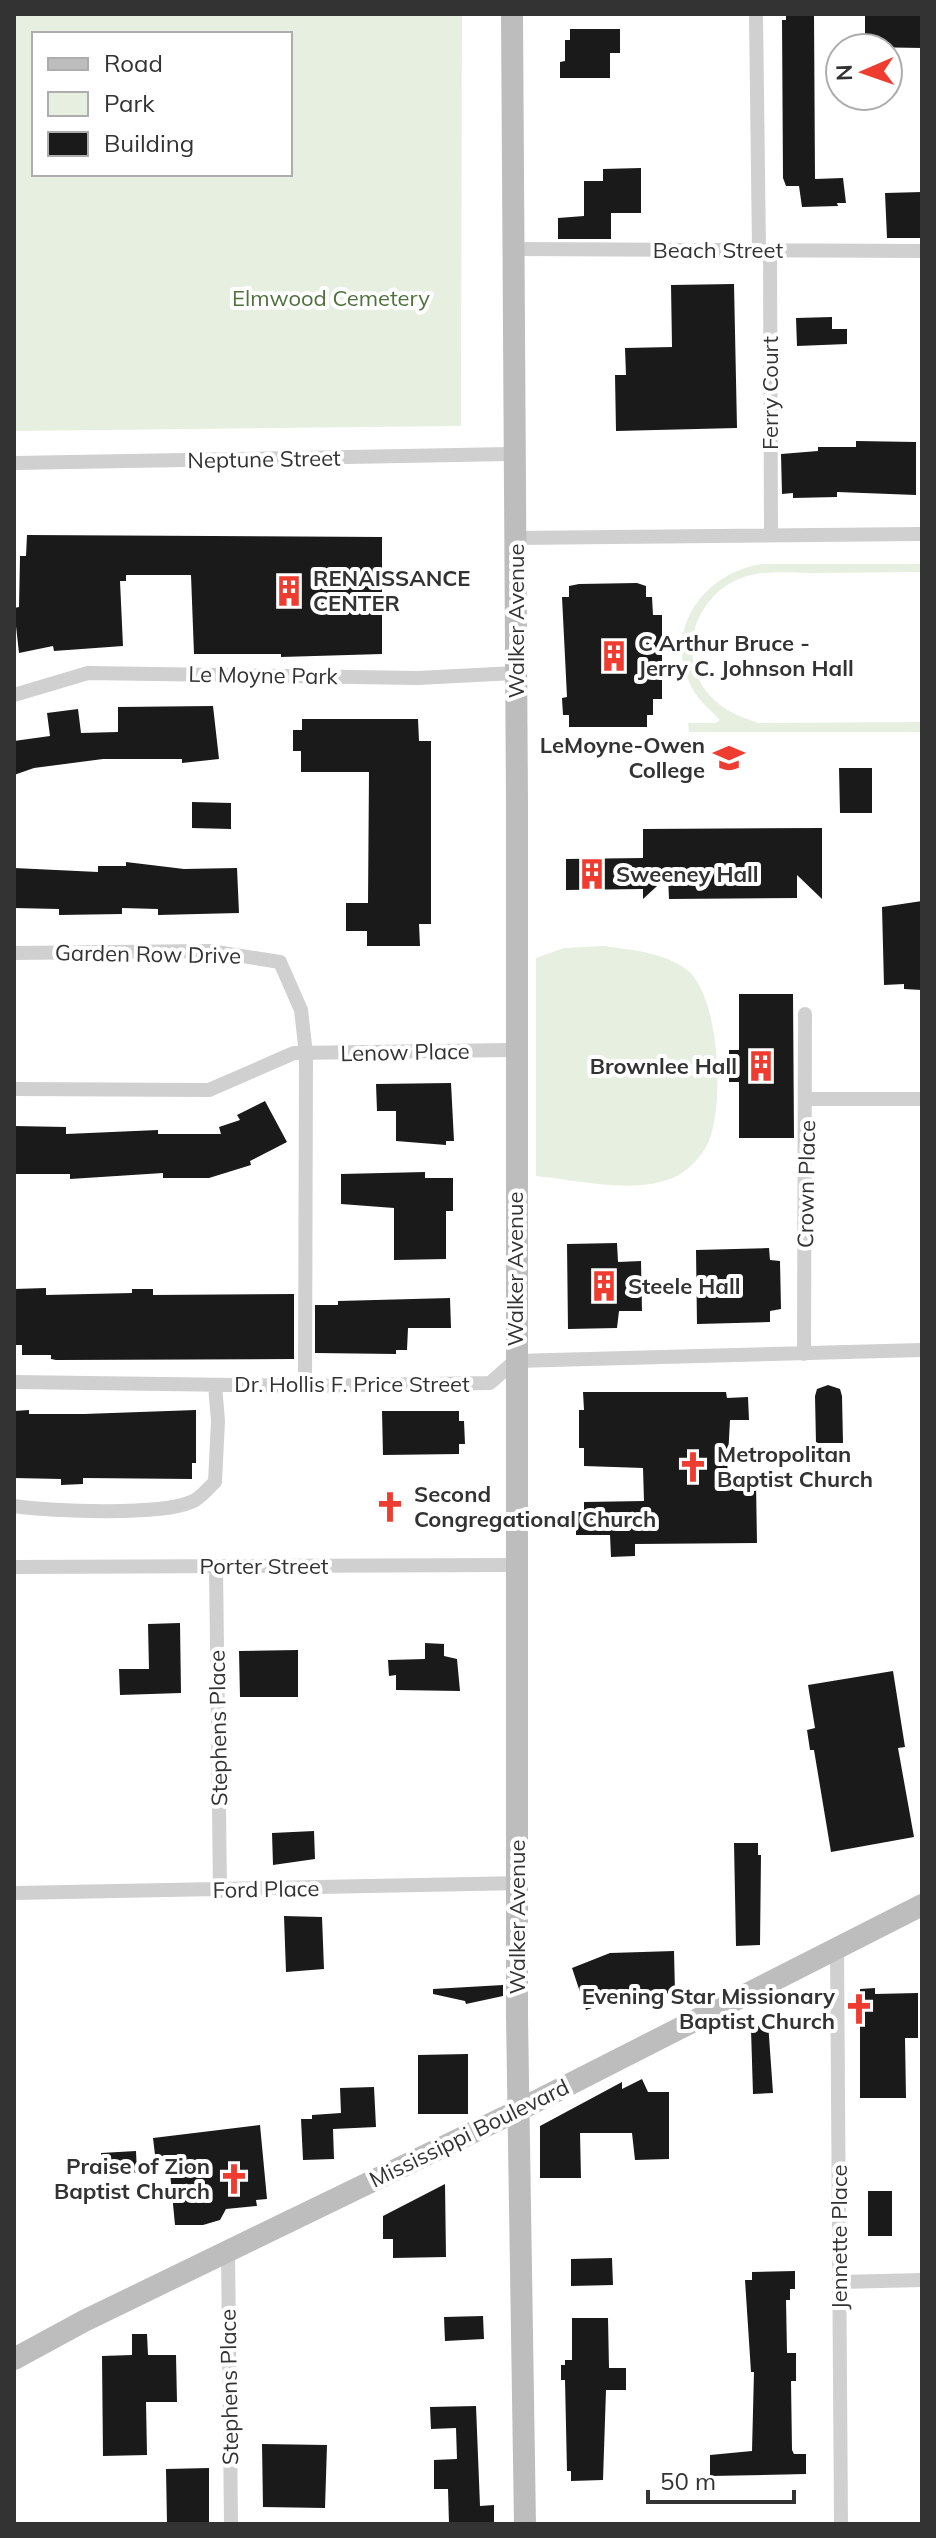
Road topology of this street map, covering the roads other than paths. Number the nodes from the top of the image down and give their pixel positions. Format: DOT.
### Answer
graph roads {
  1 [pos="512,14"];
  2 [pos="756,14"];
  3 [pos="515,249"];
  4 [pos="764,251"];
  5 [pos="922,251"];
  6 [pos="514,454"];
  7 [pos="14,463"];
  8 [pos="922,534"];
  9 [pos="771,535"];
  10 [pos="515,538"];
  11 [pos="516,673"];
  12 [pos="14,695"];
  13 [pos="14,953"];
  14 [pos="805,1014"];
  15 [pos="516,1050"];
  16 [pos="300,1054"];
  17 [pos="14,1089"];
  18 [pos="807,1099"];
  19 [pos="922,1099"];
  20 [pos="922,1350"];
  21 [pos="804,1354"];
  22 [pos="515,1361"];
  23 [pos="14,1382"];
  24 [pos="215,1385"];
  25 [pos="305,1386"];
  26 [pos="14,1506"];
  27 [pos="515,1565"];
  28 [pos="216,1566"];
  29 [pos="14,1567"];
  30 [pos="517,1883"];
  31 [pos="220,1891"];
  32 [pos="14,1893"];
  33 [pos="922,1905"];
  34 [pos="837,1949"];
  35 [pos="519,2110"];
  36 [pos="228,2250"];
  37 [pos="922,2280"];
  38 [pos="840,2282"];
  39 [pos="14,2359"];
  40 [pos="231,2524"];
  41 [pos="525,2524"];
  42 [pos="841,2524"];
  1 -- 3 [label="street, Walker Avenue"];
  2 -- 4 [label="street, Ferry Court"];
  3 -- 4 [label="street, Beach Street"];
  3 -- 6 [label="street, Walker Avenue"];
  4 -- 5 [label="street, Beach Street"];
  4 -- 9 [label="street, Ferry Court"];
  6 -- 7 [label="street, Neptune Street"];
  6 -- 10 [label="street, Walker Avenue"];
  8 -- 9 [label="street"];
  9 -- 10 [label="street"];
  10 -- 11 [label="street, Walker Avenue"];
  11 -- 12 [label="street, Le Moyne Park"];
  11 -- 15 [label="street, Walker Avenue"];
  13 -- 16 [label="street, Garden Row Drive"];
  14 -- 18 [label="street, Crown Place"];
  15 -- 16 [label="street, Lenow Place"];
  15 -- 22 [label="street, Walker Avenue"];
  16 -- 17 [label="street"];
  16 -- 25 [label="street"];
  18 -- 19 [label="street"];
  18 -- 21 [label="street, Crown Place"];
  20 -- 21 [label="street"];
  21 -- 22 [label="street"];
  22 -- 25 [label="street, Dr. Hollis F. Price Street"];
  22 -- 27 [label="street, Walker Avenue"];
  23 -- 24 [label="street, Dr. Hollis F. Price Street"];
  24 -- 25 [label="street, Dr. Hollis F. Price Street"];
  24 -- 26 [label="street"];
  27 -- 28 [label="street, Porter Street"];
  27 -- 30 [label="street, Walker Avenue"];
  28 -- 29 [label="street, Porter Street"];
  28 -- 31 [label="street, Stephens Place"];
  30 -- 31 [label="street, Ford Place"];
  30 -- 35 [label="street, Walker Avenue"];
  31 -- 32 [label="street, Ford Place"];
  33 -- 34 [label="street, Mississippi Boulevard"];
  34 -- 35 [label="street, Mississippi Boulevard"];
  34 -- 38 [label="street, Jennette Place"];
  35 -- 36 [label="street, Mississippi Boulevard"];
  35 -- 41 [label="street, Walker Avenue"];
  36 -- 39 [label="street, Mississippi Boulevard"];
  36 -- 40 [label="street, Stephens Place"];
  37 -- 38 [label="street"];
  38 -- 42 [label="street, Jennette Place"];
}
